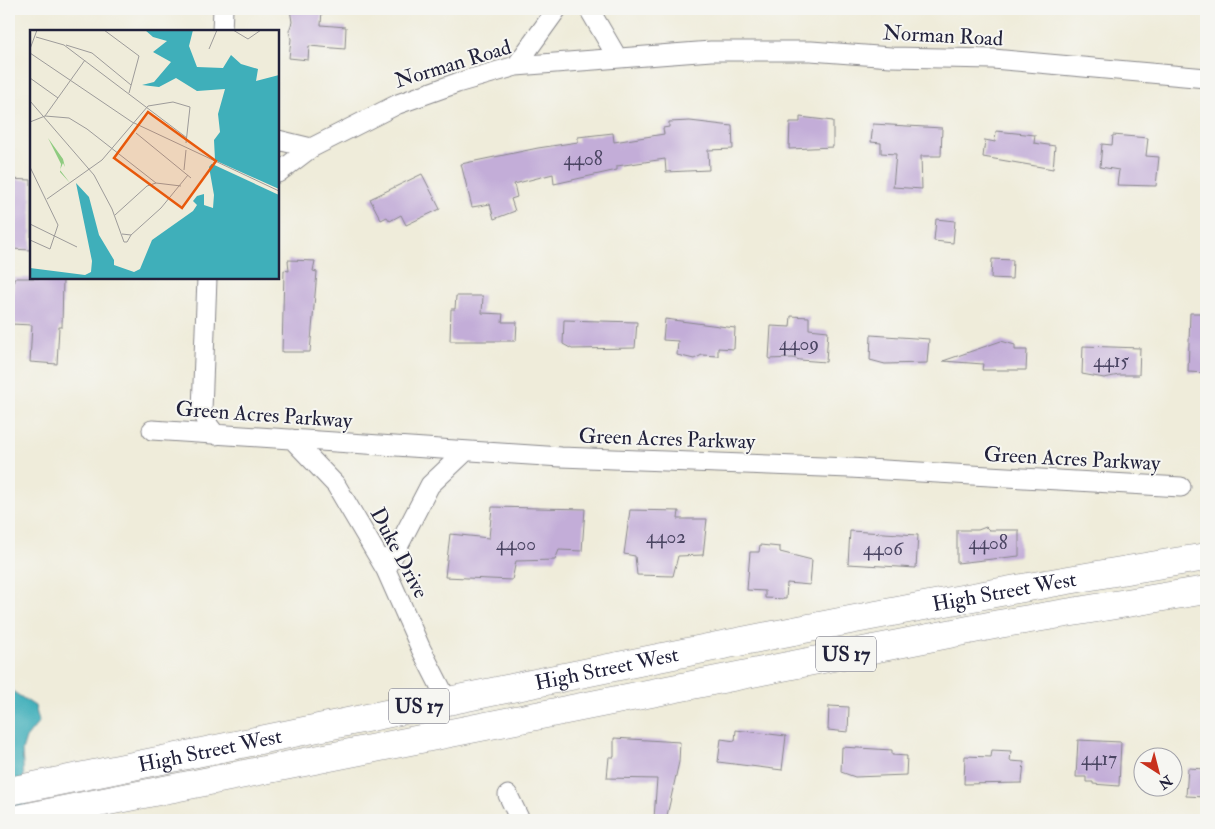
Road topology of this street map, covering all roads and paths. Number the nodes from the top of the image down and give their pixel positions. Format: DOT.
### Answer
graph roads {
  1 [pos="223,9"];
  2 [pos="557,9"];
  3 [pos="588,9"];
  4 [pos="222,30"];
  5 [pos="617,57"];
  6 [pos="516,66"];
  7 [pos="1206,78"];
  8 [pos="279,140"];
  9 [pos="311,148"];
  10 [pos="279,172"];
  11 [pos="207,279"];
  12 [pos="152,430"];
  13 [pos="216,435"];
  14 [pos="292,439"];
  15 [pos="466,451"];
  16 [pos="1181,487"];
  17 [pos="1206,557"];
  18 [pos="386,570"];
  19 [pos="1206,590"];
  20 [pos="447,700"];
  21 [pos="9,791"];
  22 [pos="508,795"];
  23 [pos="13,820"];
  24 [pos="520,820"];
  1 -- 4 [label="street"];
  2 -- 6 [label="street"];
  3 -- 5 [label="street"];
  5 -- 6 [label="street, Norman Road"];
  5 -- 7 [label="street, Norman Road"];
  6 -- 9 [label="street, Norman Road"];
  8 -- 9 [label="street"];
  9 -- 10 [label="street, Norman Road"];
  11 -- 13 [label="street"];
  12 -- 13 [label="street, Green Acres Parkway"];
  13 -- 14 [label="street, Green Acres Parkway"];
  14 -- 15 [label="street, Green Acres Parkway"];
  14 -- 18 [label="street, Duke Drive"];
  15 -- 16 [label="street, Green Acres Parkway"];
  15 -- 18 [label="street"];
  17 -- 20 [label="main road, High Street West / US 17"];
  18 -- 20 [label="street, Duke Drive"];
  19 -- 23 [label="main road, High Street West / US 17"];
  20 -- 21 [label="main road, High Street West / US 17"];
  22 -- 24 [label="street"];
}
